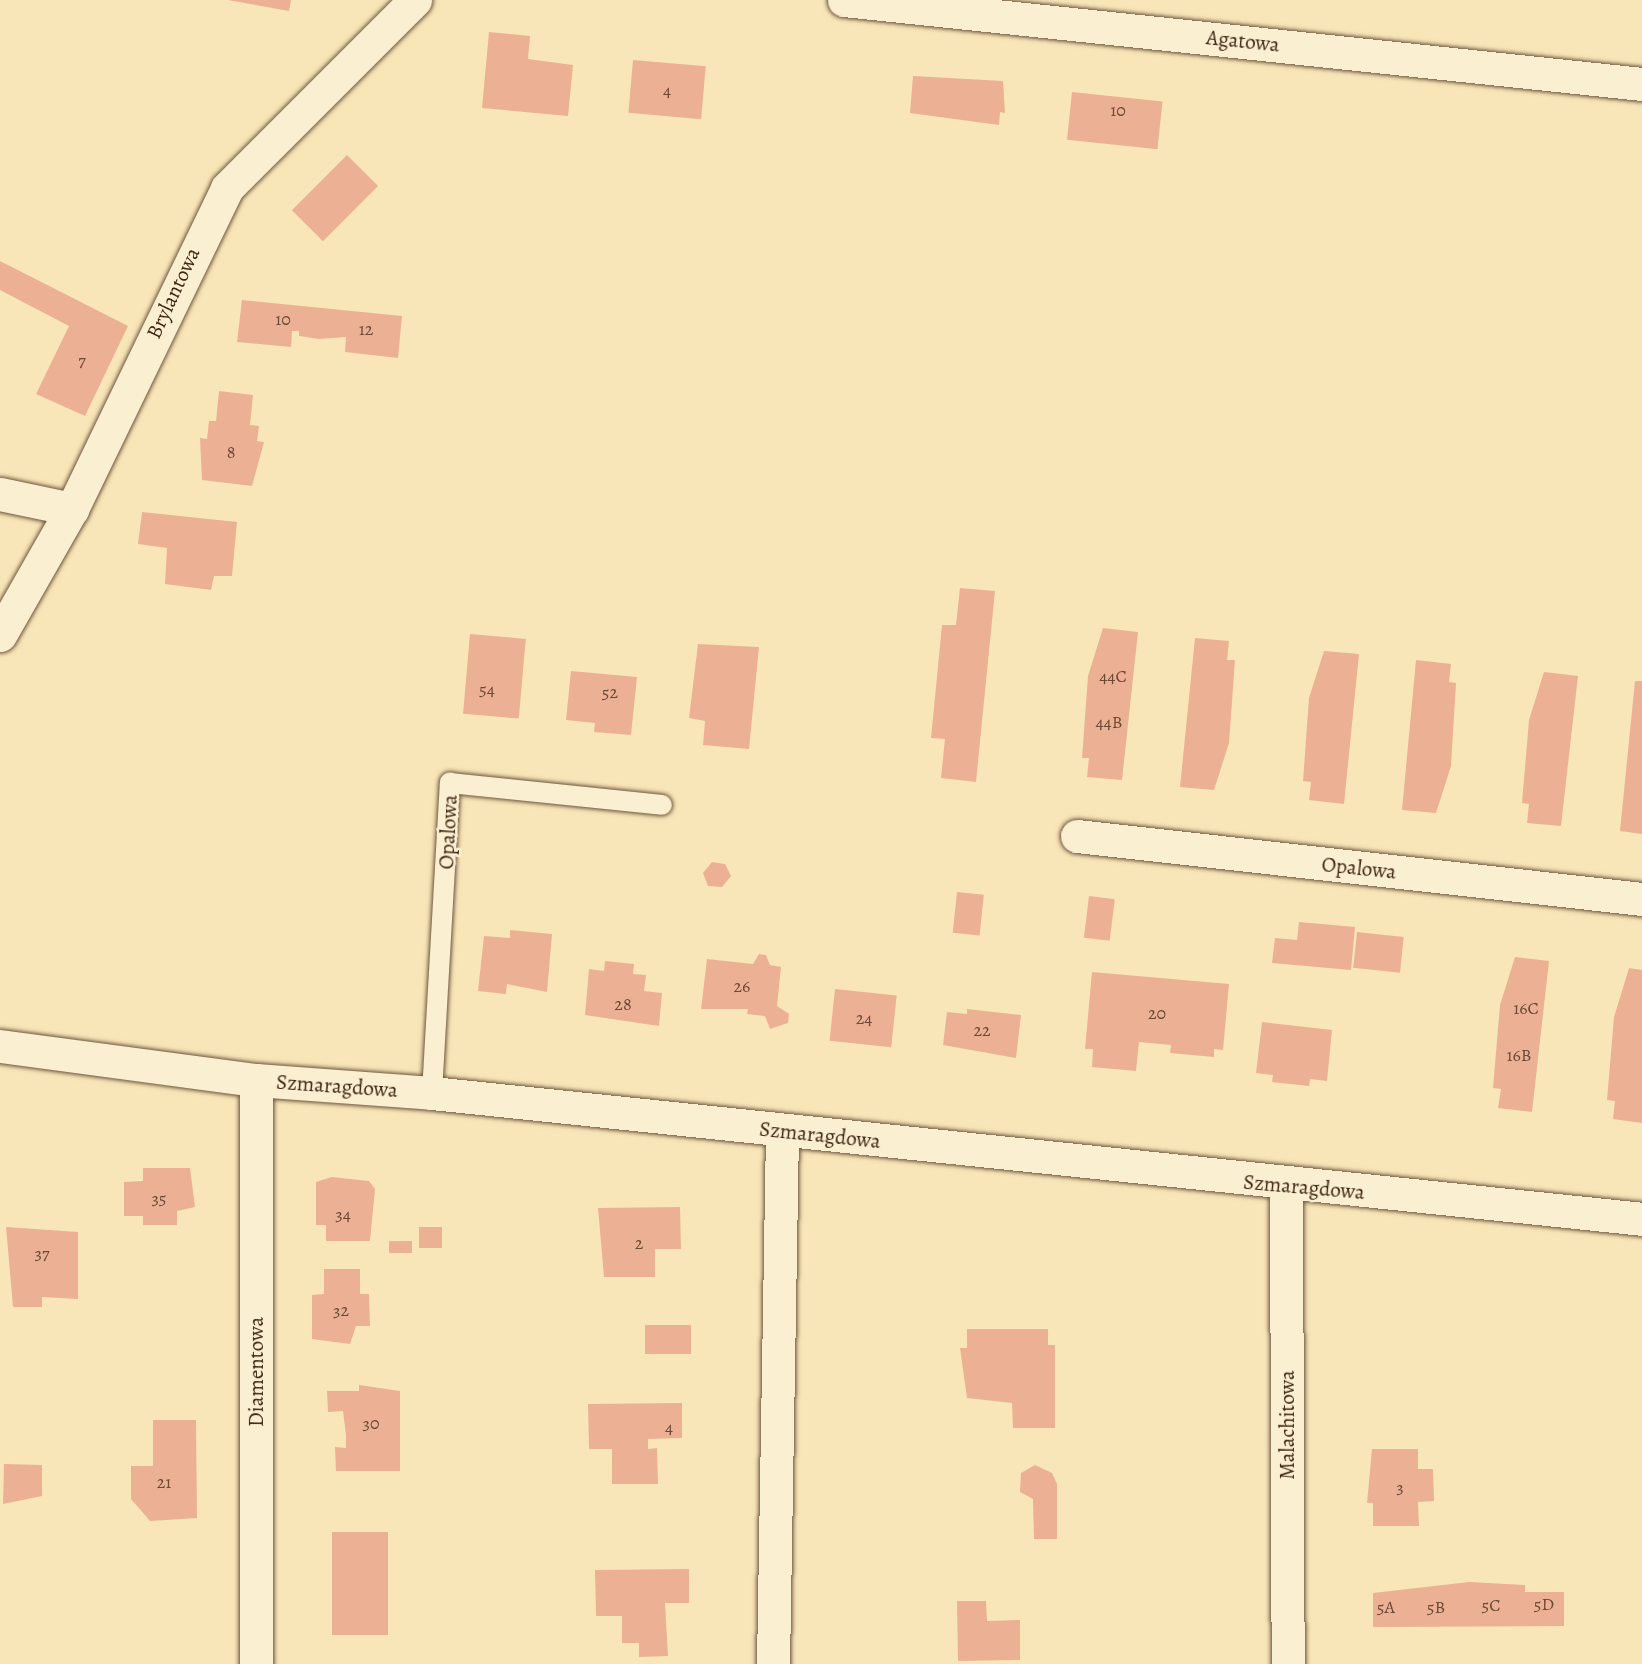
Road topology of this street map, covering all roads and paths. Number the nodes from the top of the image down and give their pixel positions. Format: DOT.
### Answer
graph roads {
  1 [pos="415,0"];
  2 [pos="844,0"];
  3 [pos="1642,84"];
  4 [pos="0,495"];
  5 [pos="72,509"];
  6 [pos="0,635"];
  7 [pos="662,805"];
  8 [pos="1077,836"];
  9 [pos="1642,899"];
  10 [pos="0,1046"];
  11 [pos="256,1080"];
  12 [pos="432,1093"];
  13 [pos="782,1131"];
  14 [pos="1286,1186"];
  15 [pos="1642,1219"];
  16 [pos="256,1664"];
  17 [pos="772,1664"];
  18 [pos="1288,1664"];
  1 -- 5 [label="street, Brylantowa"];
  2 -- 3 [label="street, Agatowa"];
  4 -- 5 [label="street"];
  5 -- 6 [label="street, Brylantowa"];
  7 -- 12 [label="lane, Opalowa"];
  8 -- 9 [label="street, Opalowa"];
  10 -- 11 [label="street, Szmaragdowa"];
  11 -- 12 [label="street, Szmaragdowa"];
  11 -- 16 [label="street, Diamentowa"];
  12 -- 13 [label="street, Szmaragdowa"];
  13 -- 14 [label="street, Szmaragdowa"];
  13 -- 17 [label="street"];
  14 -- 15 [label="street, Szmaragdowa"];
  14 -- 18 [label="street, Malachitowa"];
}
